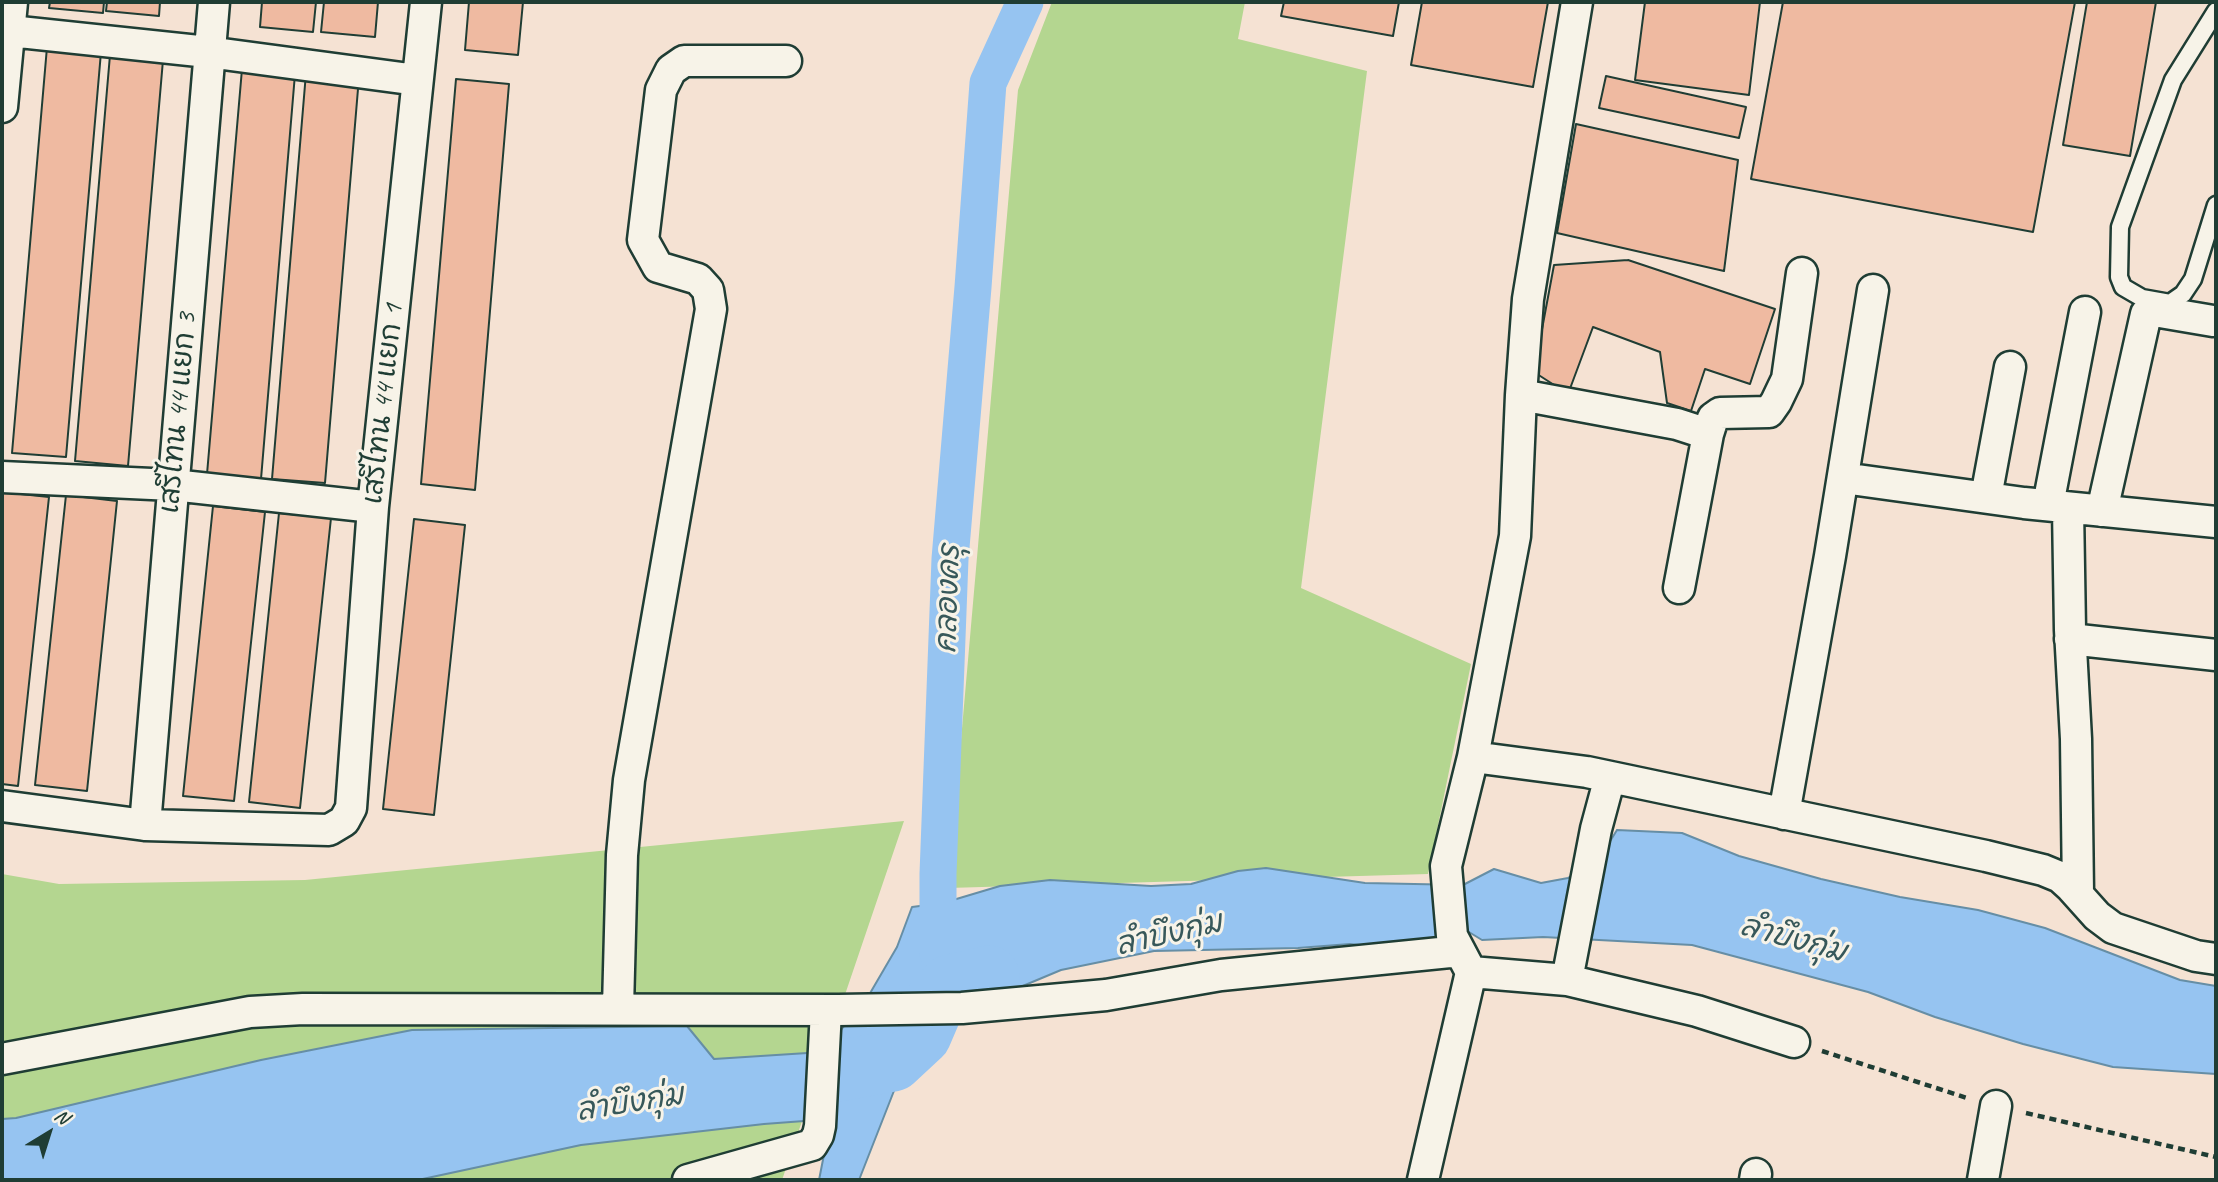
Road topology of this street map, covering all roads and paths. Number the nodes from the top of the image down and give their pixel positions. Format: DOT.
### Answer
graph roads {
  1 [pos="214,2"];
  2 [pos="426,2"];
  3 [pos="1577,2"];
  4 [pos="2216,11"];
  5 [pos="11,16"];
  6 [pos="208,52"];
  7 [pos="786,61"];
  8 [pos="417,80"];
  9 [pos="2,107"];
  10 [pos="2216,205"];
  11 [pos="1802,272"];
  12 [pos="1873,290"];
  13 [pos="2085,312"];
  14 [pos="2213,321"];
  15 [pos="2010,367"];
  16 [pos="1521,395"];
  17 [pos="1708,434"];
  18 [pos="2,477"];
  19 [pos="1843,478"];
  20 [pos="173,485"];
  21 [pos="1986,497"];
  22 [pos="373,507"];
  23 [pos="2058,507"];
  24 [pos="2102,511"];
  25 [pos="2216,522"];
  26 [pos="1679,588"];
  27 [pos="2070,639"];
  28 [pos="2216,655"];
  29 [pos="1473,757"];
  30 [pos="1610,777"];
  31 [pos="2,806"];
  32 [pos="1784,814"];
  33 [pos="145,825"];
  34 [pos="2078,893"];
  35 [pos="1461,953"];
  36 [pos="2216,959"];
  37 [pos="1567,980"];
  38 [pos="618,1008"];
  39 [pos="829,1017"];
  40 [pos="1794,1042"];
  41 [pos="2,1059"];
  42 [pos="1996,1106"];
  43 [pos="688,1180"];
  44 [pos="1423,1180"];
  45 [pos="1983,1180"];
  1 -- 6 [label="street, เสรีไทน 44 แยก 3"];
  2 -- 8 [label="street, เสรีไทน 44 แยก 1"];
  3 -- 16 [label="street"];
  4 -- 10 [label="lane"];
  5 -- 6 [label="street"];
  5 -- 9 [label="street"];
  6 -- 8 [label="street"];
  6 -- 20 [label="street, เสรีไทน 44 แยก 3"];
  7 -- 38 [label="street"];
  8 -- 22 [label="street, เสรีไทน 44 แยก 1"];
  11 -- 17 [label="street"];
  12 -- 19 [label="street"];
  13 -- 23 [label="street"];
  14 -- 24 [label="street"];
  15 -- 21 [label="street"];
  16 -- 17 [label="street"];
  16 -- 29 [label="street"];
  17 -- 26 [label="street"];
  18 -- 20 [label="street"];
  19 -- 21 [label="street"];
  19 -- 32 [label="street"];
  20 -- 22 [label="street"];
  20 -- 33 [label="street, เสรีไทน 44 แยก 3"];
  21 -- 23 [label="street"];
  22 -- 33 [label="street, เสรีไทน 44 แยก 1"];
  23 -- 24 [label="street"];
  23 -- 27 [label="street"];
  24 -- 25 [label="street"];
  27 -- 28 [label="street"];
  27 -- 34 [label="street"];
  29 -- 30 [label="street"];
  29 -- 35 [label="street"];
  30 -- 32 [label="street"];
  30 -- 37 [label="street"];
  31 -- 33 [label="street"];
  32 -- 34 [label="street"];
  34 -- 36 [label="street"];
  35 -- 37 [label="street"];
  35 -- 39 [label="street"];
  35 -- 44 [label="street"];
  37 -- 40 [label="street"];
  38 -- 39 [label="street"];
  38 -- 41 [label="street"];
  39 -- 43 [label="street"];
  42 -- 45 [label="street"];
}
